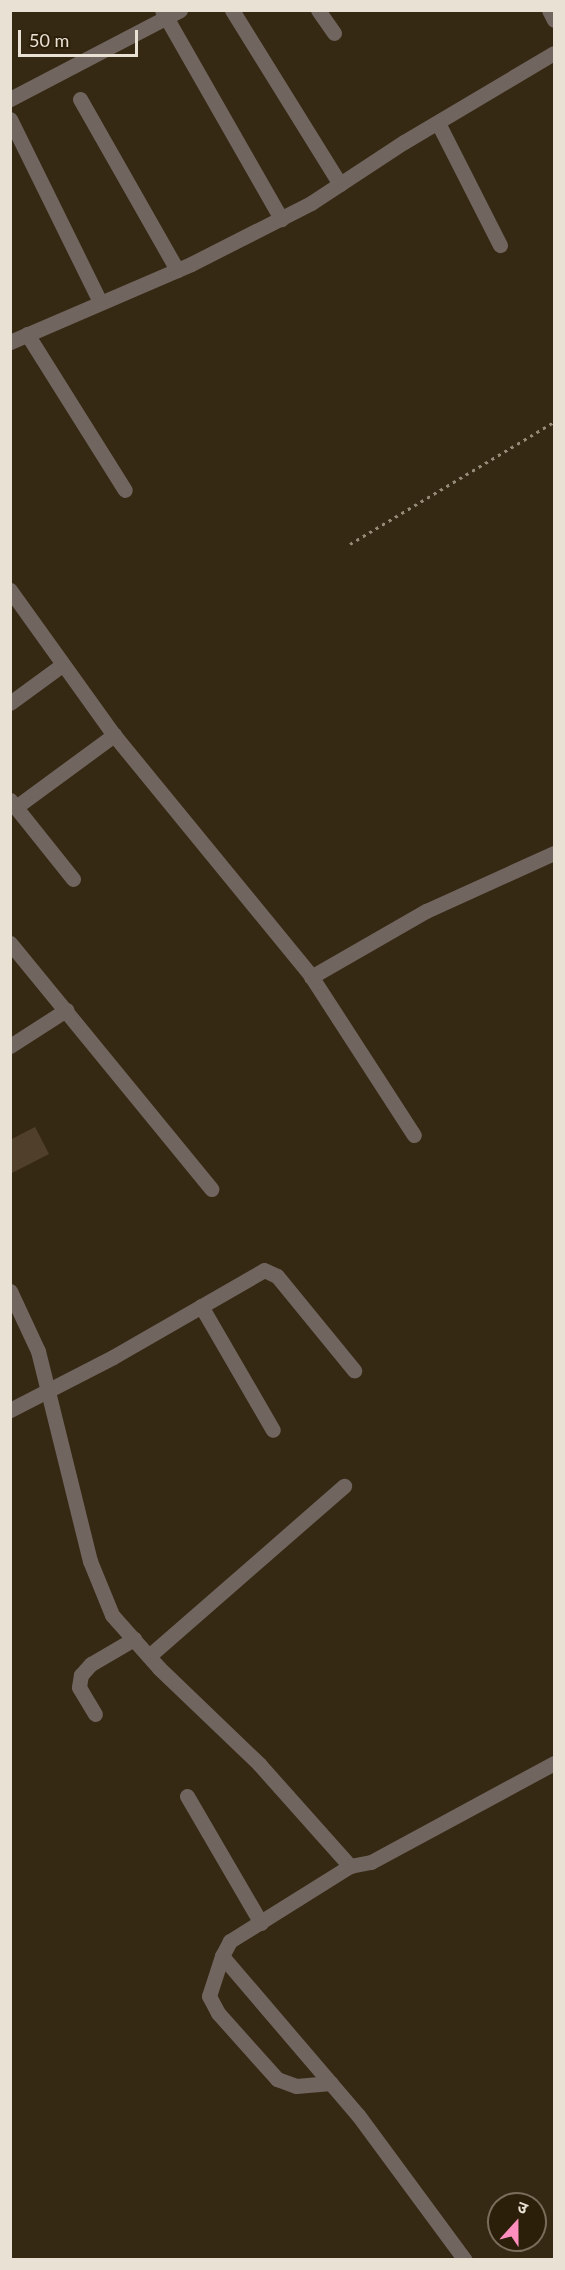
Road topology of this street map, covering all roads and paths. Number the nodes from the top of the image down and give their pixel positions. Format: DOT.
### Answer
graph roads {
  1 [pos="232,10"];
  2 [pos="318,10"];
  3 [pos="549,10"];
  4 [pos="169,13"];
  5 [pos="555,20"];
  6 [pos="334,33"];
  7 [pos="555,53"];
  8 [pos="10,99"];
  9 [pos="80,99"];
  10 [pos="10,119"];
  11 [pos="438,123"];
  12 [pos="340,184"];
  13 [pos="281,219"];
  14 [pos="500,245"];
  15 [pos="177,270"];
  16 [pos="100,302"];
  17 [pos="27,334"];
  18 [pos="10,342"];
  19 [pos="555,422"];
  20 [pos="126,490"];
  21 [pos="350,544"];
  22 [pos="10,590"];
  23 [pos="62,665"];
  24 [pos="10,703"];
  25 [pos="114,735"];
  26 [pos="13,804"];
  27 [pos="555,853"];
  28 [pos="73,879"];
  29 [pos="10,943"];
  30 [pos="311,976"];
  31 [pos="66,1010"];
  32 [pos="10,1046"];
  33 [pos="414,1135"];
  34 [pos="211,1189"];
  35 [pos="10,1291"];
  36 [pos="201,1306"];
  37 [pos="354,1370"];
  38 [pos="46,1389"];
  39 [pos="10,1410"];
  40 [pos="273,1430"];
  41 [pos="344,1485"];
  42 [pos="134,1639"];
  43 [pos="149,1656"];
  44 [pos="95,1714"];
  45 [pos="555,1763"];
  46 [pos="187,1796"];
  47 [pos="350,1866"];
  48 [pos="261,1923"];
  49 [pos="222,1956"];
  50 [pos="331,2083"];
  51 [pos="465,2259"];
  1 -- 12 [label="street"];
  2 -- 6 [label="street"];
  3 -- 5 [label="street"];
  4 -- 8 [label="street"];
  4 -- 13 [label="street"];
  7 -- 11 [label="street"];
  9 -- 15 [label="street"];
  10 -- 16 [label="street"];
  11 -- 12 [label="street"];
  11 -- 14 [label="street"];
  12 -- 13 [label="street"];
  13 -- 15 [label="street"];
  15 -- 16 [label="street"];
  16 -- 17 [label="street"];
  17 -- 18 [label="street"];
  17 -- 20 [label="street"];
  19 -- 21 [label="path"];
  22 -- 23 [label="street"];
  23 -- 24 [label="street"];
  23 -- 25 [label="street"];
  25 -- 26 [label="street"];
  25 -- 30 [label="street"];
  26 -- 28 [label="street"];
  27 -- 30 [label="street"];
  29 -- 31 [label="street"];
  30 -- 33 [label="street"];
  31 -- 32 [label="street"];
  31 -- 34 [label="street"];
  35 -- 38 [label="street"];
  36 -- 37 [label="street"];
  36 -- 38 [label="street"];
  36 -- 40 [label="street"];
  38 -- 39 [label="street"];
  38 -- 42 [label="street"];
  41 -- 43 [label="street"];
  42 -- 43 [label="street"];
  42 -- 44 [label="street"];
  43 -- 47 [label="street"];
  45 -- 47 [label="street"];
  46 -- 48 [label="street"];
  47 -- 48 [label="street"];
  48 -- 49 [label="street"];
  49 -- 50 [label="street"];
  49 -- 50 [label="street"];
  50 -- 51 [label="street"];
}
